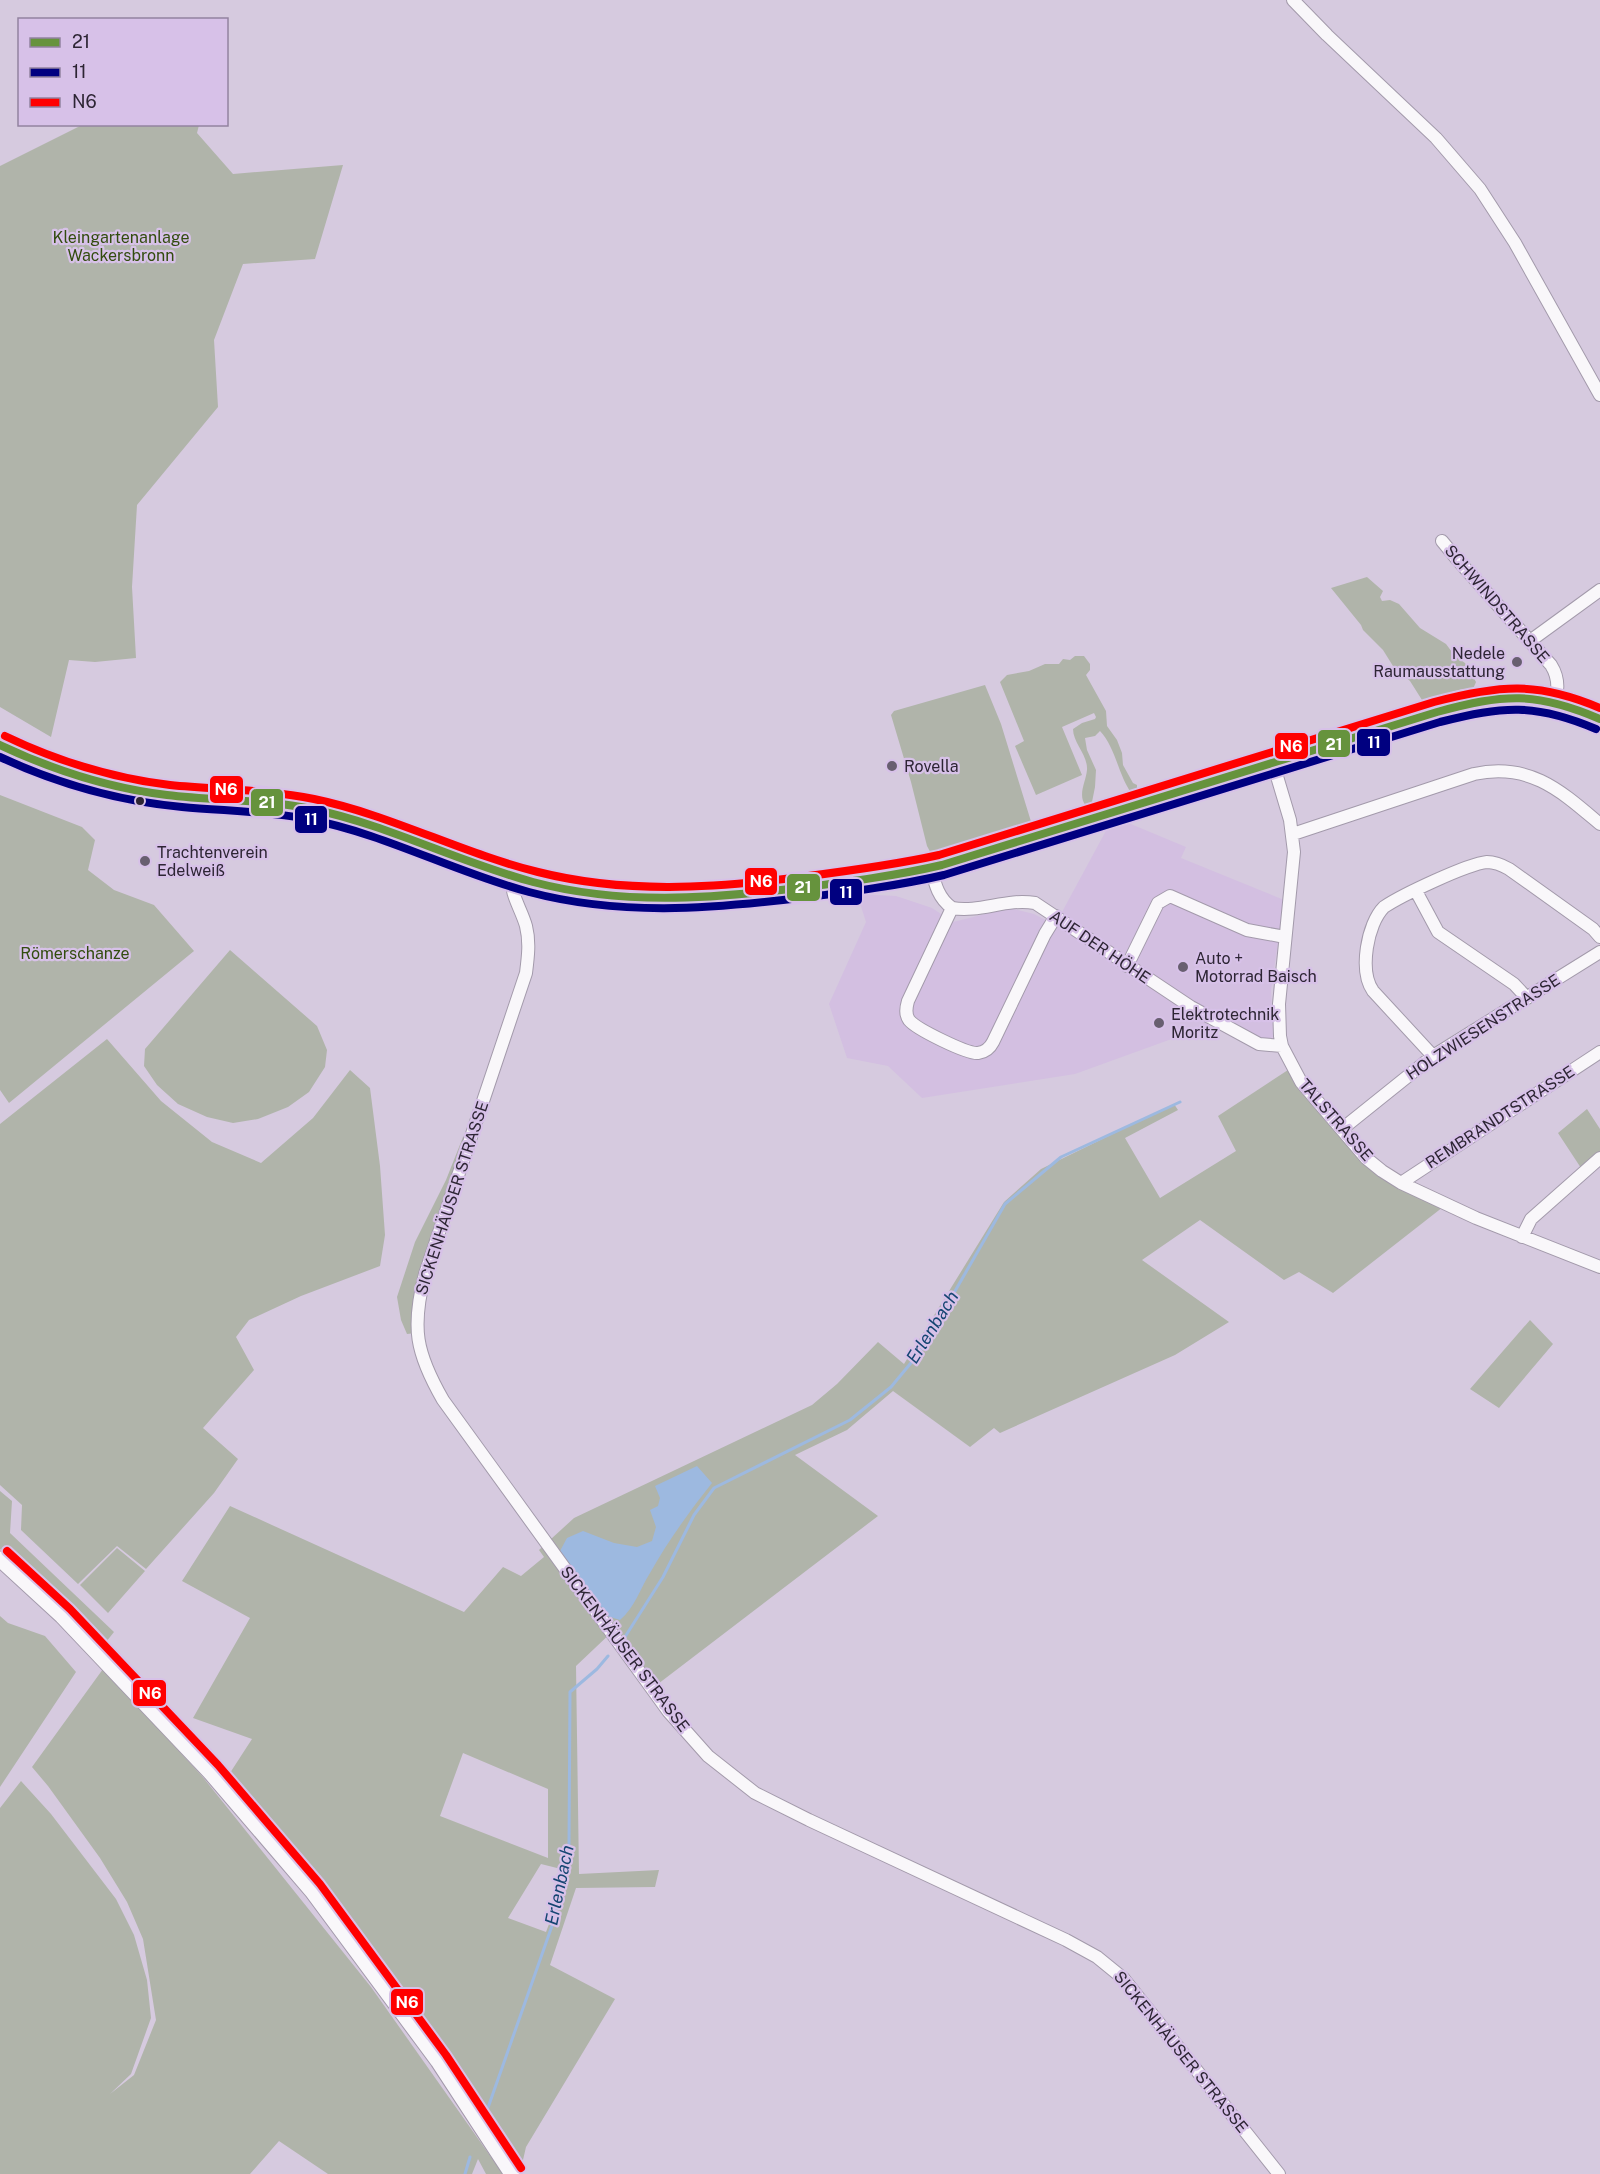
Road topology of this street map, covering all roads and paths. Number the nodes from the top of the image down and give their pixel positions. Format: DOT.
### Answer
graph roads {
  1 [pos="1293,0"];
  2 [pos="1600,394"];
  3 [pos="1442,541"];
  4 [pos="1600,590"];
  5 [pos="1530,641"];
  6 [pos="1555,701"];
  7 [pos="1600,719"];
  8 [pos="0,745"];
  9 [pos="1273,763"];
  10 [pos="1600,824"];
  11 [pos="1293,834"];
  12 [pos="931,868"];
  13 [pos="506,874"];
  14 [pos="1416,891"];
  15 [pos="952,908"];
  16 [pos="1056,916"];
  17 [pos="1285,937"];
  18 [pos="1600,937"];
  19 [pos="1600,952"];
  20 [pos="1127,966"];
  21 [pos="1527,998"];
  22 [pos="1282,1046"];
  23 [pos="1600,1052"];
  24 [pos="1433,1056"];
  25 [pos="1342,1129"];
  26 [pos="1600,1158"];
  27 [pos="1401,1182"];
  28 [pos="1521,1237"];
  29 [pos="1600,1267"];
  30 [pos="0,1559"];
  31 [pos="512,2174"];
  32 [pos="1279,2174"];
  1 -- 2 [label="street"];
  3 -- 5 [label="street, SCHWINDSTRASSE"];
  4 -- 5 [label="street"];
  5 -- 6 [label="street, SCHWINDSTRASSE"];
  6 -- 7 [label="street"];
  6 -- 9 [label="street"];
  8 -- 13 [label="street"];
  9 -- 11 [label="street, TALSTRASSE"];
  9 -- 12 [label="street"];
  10 -- 11 [label="street"];
  11 -- 17 [label="street, TALSTRASSE"];
  12 -- 13 [label="street"];
  12 -- 15 [label="street"];
  13 -- 32 [label="street, SICKENHÄUSER STRASSE"];
  14 -- 18 [label="street"];
  14 -- 21 [label="street"];
  14 -- 24 [label="street"];
  15 -- 16 [label="street, AUF DER HÖHE"];
  15 -- 16 [label="street"];
  16 -- 20 [label="street, AUF DER HÖHE"];
  17 -- 20 [label="street"];
  17 -- 22 [label="street, TALSTRASSE"];
  19 -- 21 [label="street, HOLZWIESENSTRASSE"];
  20 -- 22 [label="street, AUF DER HÖHE"];
  21 -- 24 [label="street, HOLZWIESENSTRASSE"];
  22 -- 25 [label="street, TALSTRASSE"];
  23 -- 27 [label="street, REMBRANDTSTRASSE"];
  24 -- 25 [label="street, HOLZWIESENSTRASSE"];
  25 -- 27 [label="street, TALSTRASSE"];
  26 -- 28 [label="street"];
  27 -- 28 [label="street, TALSTRASSE"];
  28 -- 29 [label="street, TALSTRASSE"];
  30 -- 31 [label="main road"];
}
